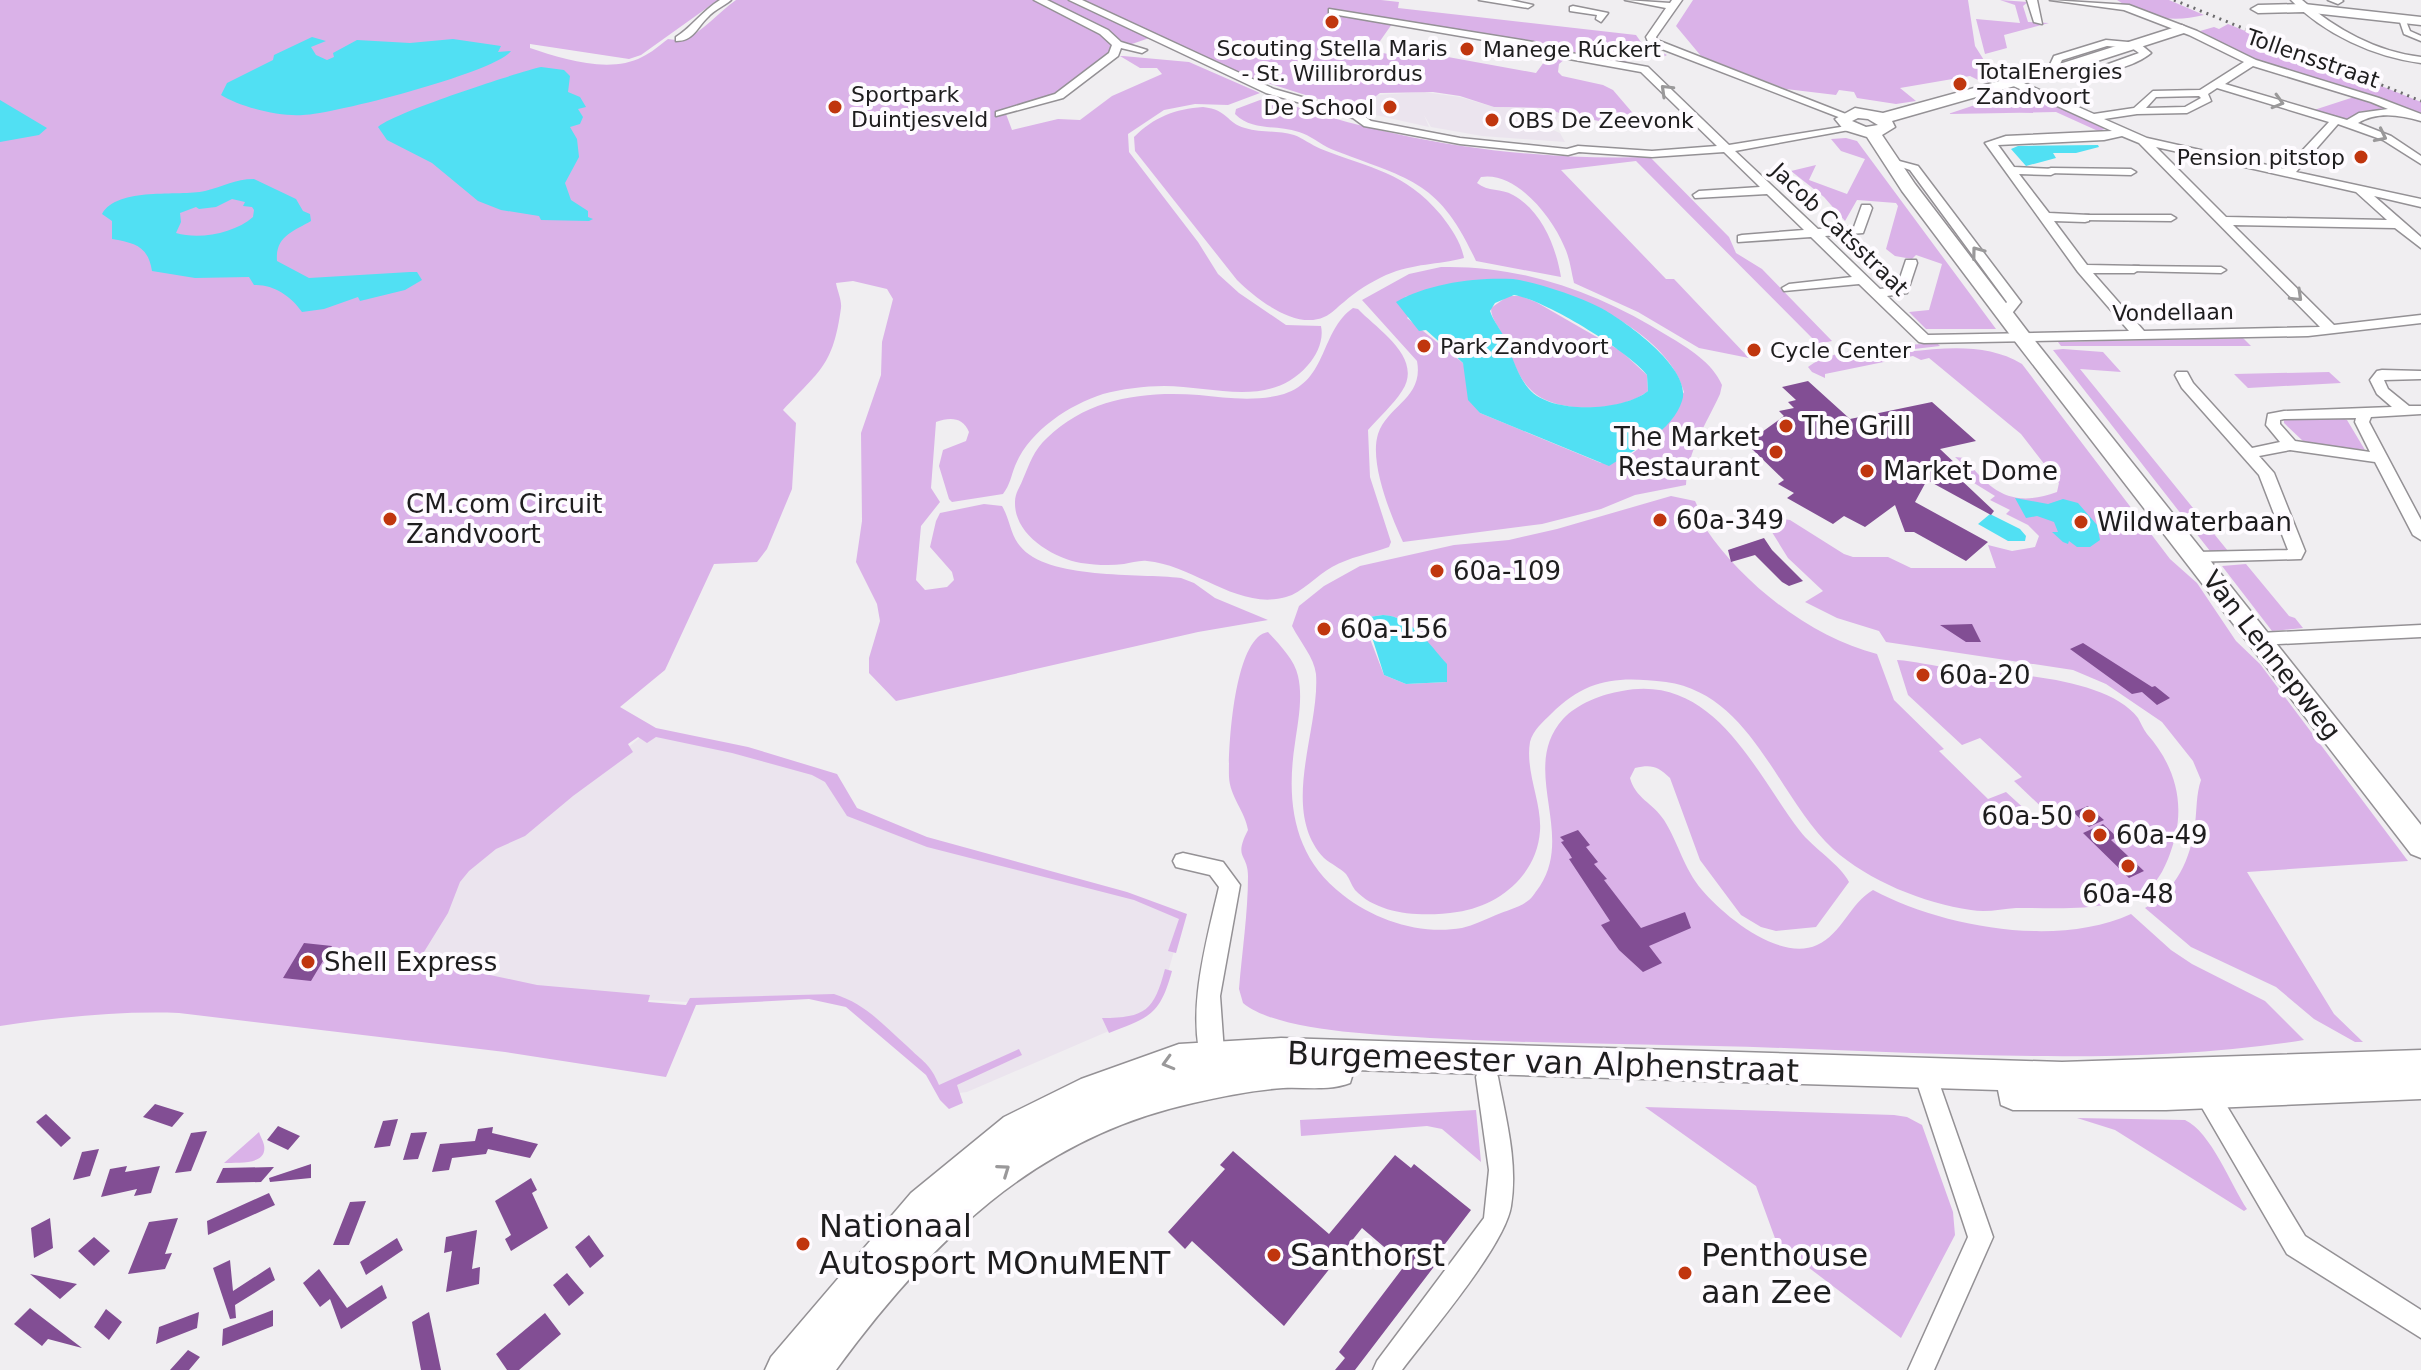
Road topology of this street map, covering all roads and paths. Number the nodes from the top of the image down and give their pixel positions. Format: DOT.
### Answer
graph roads {
  1 [pos="726,0"];
  2 [pos="1039,0"];
  3 [pos="1074,0"];
  4 [pos="1484,0"];
  5 [pos="1600,0"];
  6 [pos="1630,0"];
  7 [pos="2034,0"];
  8 [pos="2056,0"];
  9 [pos="1502,1"];
  10 [pos="1675,3"];
  11 [pos="2300,4"];
  12 [pos="1528,5"];
  13 [pos="1573,9"];
  14 [pos="2258,9"];
  15 [pos="1332,11"];
  16 [pos="2401,18"];
  17 [pos="2421,21"];
  18 [pos="2039,22"];
  19 [pos="2182,29"];
  20 [pos="680,39"];
  21 [pos="2421,39"];
  22 [pos="1159,41"];
  23 [pos="1116,49"];
  24 [pos="1178,50"];
  25 [pos="1677,53"];
  26 [pos="1163,55"];
  27 [pos="2421,60"];
  28 [pos="2252,62"];
  29 [pos="1653,64"];
  30 [pos="2013,82"];
  31 [pos="2218,85"];
  32 [pos="2202,93"];
  33 [pos="2137,111"];
  34 [pos="2404,111"];
  35 [pos="1000,114"];
  36 [pos="2092,118"];
  37 [pos="2421,118"];
  38 [pos="2337,119"];
  39 [pos="1847,122"];
  40 [pos="2350,123"];
  41 [pos="1877,126"];
  42 [pos="2122,132"];
  43 [pos="2143,141"];
  44 [pos="1727,149"];
  45 [pos="2421,161"];
  46 [pos="2009,170"];
  47 [pos="2051,171"];
  48 [pos="2131,172"];
  49 [pos="2288,173"];
  50 [pos="1771,190"];
  51 [pos="2360,190"];
  52 [pos="1699,195"];
  53 [pos="2421,203"];
  54 [pos="1866,208"];
  55 [pos="2044,217"];
  56 [pos="2085,218"];
  57 [pos="2171,218"];
  58 [pos="2201,219"];
  59 [pos="2221,220"];
  60 [pos="2396,224"];
  61 [pos="1815,233"];
  62 [pos="1742,239"];
  63 [pos="2421,244"];
  64 [pos="1911,263"];
  65 [pos="2083,269"];
  66 [pos="2134,269"];
  67 [pos="2221,270"];
  68 [pos="2250,270"];
  69 [pos="2269,270"];
  70 [pos="1865,279"];
  71 [pos="1789,288"];
  72 [pos="1879,293"];
  73 [pos="2421,319"];
  74 [pos="2330,329"];
  75 [pos="2139,334"];
  76 [pos="2021,336"];
  77 [pos="1924,339"];
  78 [pos="2182,375"];
  79 [pos="2421,375"];
  80 [pos="2414,410"];
  81 [pos="2365,413"];
  82 [pos="2290,445"];
  83 [pos="2250,453"];
  84 [pos="2380,458"];
  85 [pos="2421,535"];
  86 [pos="2196,558"];
  87 [pos="2421,631"];
  88 [pos="2259,639"];
  89 [pos="2421,846"];
  90 [pos="1183,861"];
  91 [pos="2421,1065"];
  92 [pos="1215,1068"];
  93 [pos="1486,1068"];
  94 [pos="1928,1082"];
  95 [pos="2200,1083"];
  96 [pos="2421,1083"];
  97 [pos="2421,1325"];
  98 [pos="784,1370"];
  99 [pos="813,1370"];
  100 [pos="1386,1370"];
  101 [pos="1921,1370"];
  1 -- 20 [label="street"];
  2 -- 23 [label="street"];
  3 -- 22 [label="street"];
  4 -- 9 [label="street"];
  5 -- 13 [label="street"];
  6 -- 10 [label="street"];
  7 -- 8 [label="street, Tollensstraat"];
  7 -- 18 [label="street"];
  8 -- 19 [label="street, Tollensstraat"];
  9 -- 12 [label="street"];
  10 -- 25 [label="street"];
  11 -- 14 [label="main road"];
  11 -- 16 [label="main road"];
  11 -- 27 [label="street"];
  15 -- 29 [label="street"];
  16 -- 17 [label="main road"];
  16 -- 21 [label="street"];
  19 -- 28 [label="street, Tollensstraat"];
  19 -- 30 [label="main road"];
  22 -- 23 [label="street"];
  22 -- 24 [label="street"];
  23 -- 35 [label="street"];
  24 -- 26 [label="street"];
  24 -- 44 [label="street"];
  25 -- 29 [label="street"];
  25 -- 39 [label="street"];
  28 -- 31 [label="street"];
  28 -- 34 [label="street, Tollensstraat"];
  44 -- 29 [label="street, Jacob Catsstraat, one-way"];
  30 -- 36 [label="street"];
  30 -- 41 [label="main road"];
  31 -- 32 [label="street"];
  31 -- 38 [label="street, one-way"];
  32 -- 33 [label="street"];
  32 -- 33 [label="street"];
  33 -- 36 [label="street"];
  34 -- 37 [label="street, Tollensstraat"];
  34 -- 40 [label="street"];
  36 -- 42 [label="street"];
  38 -- 40 [label="street"];
  38 -- 49 [label="street"];
  39 -- 41 [label="main road"];
  39 -- 44 [label="street"];
  40 -- 45 [label="street, one-way"];
  41 -- 76 [label="main road, Van Lennepweg"];
  42 -- 43 [label="street"];
  42 -- 46 [label="street"];
  43 -- 49 [label="street"];
  43 -- 59 [label="street"];
  44 -- 50 [label="street, Jacob Catsstraat"];
  46 -- 47 [label="street"];
  46 -- 55 [label="street"];
  47 -- 48 [label="street"];
  49 -- 51 [label="street"];
  50 -- 52 [label="street"];
  50 -- 61 [label="street, Jacob Catsstraat"];
  51 -- 53 [label="street"];
  51 -- 60 [label="street"];
  54 -- 61 [label="street"];
  55 -- 56 [label="street"];
  55 -- 65 [label="street"];
  56 -- 57 [label="street"];
  58 -- 59 [label="street"];
  59 -- 60 [label="street"];
  59 -- 69 [label="street"];
  60 -- 63 [label="street"];
  61 -- 62 [label="street"];
  61 -- 70 [label="street, Jacob Catsstraat"];
  64 -- 72 [label="street"];
  65 -- 66 [label="street"];
  65 -- 75 [label="street"];
  66 -- 67 [label="street"];
  68 -- 69 [label="street"];
  69 -- 74 [label="street, one-way"];
  70 -- 71 [label="street"];
  70 -- 72 [label="street, Jacob Catsstraat"];
  72 -- 77 [label="street, Jacob Catsstraat"];
  73 -- 74 [label="street, Vondellaan"];
  74 -- 75 [label="street, Vondellaan"];
  75 -- 76 [label="street, Vondellaan"];
  76 -- 77 [label="street, Vondellaan"];
  76 -- 86 [label="main road, Van Lennepweg"];
  78 -- 83 [label="street"];
  79 -- 80 [label="street"];
  80 -- 81 [label="street"];
  81 -- 82 [label="street"];
  81 -- 84 [label="street"];
  82 -- 83 [label="street"];
  82 -- 84 [label="street"];
  83 -- 86 [label="street"];
  84 -- 85 [label="street"];
  86 -- 88 [label="main road, Van Lennepweg"];
  87 -- 88 [label="street"];
  88 -- 89 [label="main road, Van Lennepweg"];
  90 -- 92 [label="street"];
  91 -- 95 [label="main road, Burgemeester van Alphenstraat"];
  92 -- 93 [label="main road, Burgemeester van Alphenstraat"];
  92 -- 98 [label="main road, Burgemeester van Alphenstraat, one-way"];
  99 -- 92 [label="main road, Burgemeester van Alphenstraat, one-way"];
  93 -- 94 [label="main road, Burgemeester van Alphenstraat"];
  93 -- 100 [label="street"];
  94 -- 95 [label="main road, Burgemeester van Alphenstraat"];
  94 -- 101 [label="street"];
  95 -- 96 [label="main road, Burgemeester van Alphenstraat"];
  95 -- 97 [label="street"];
}
